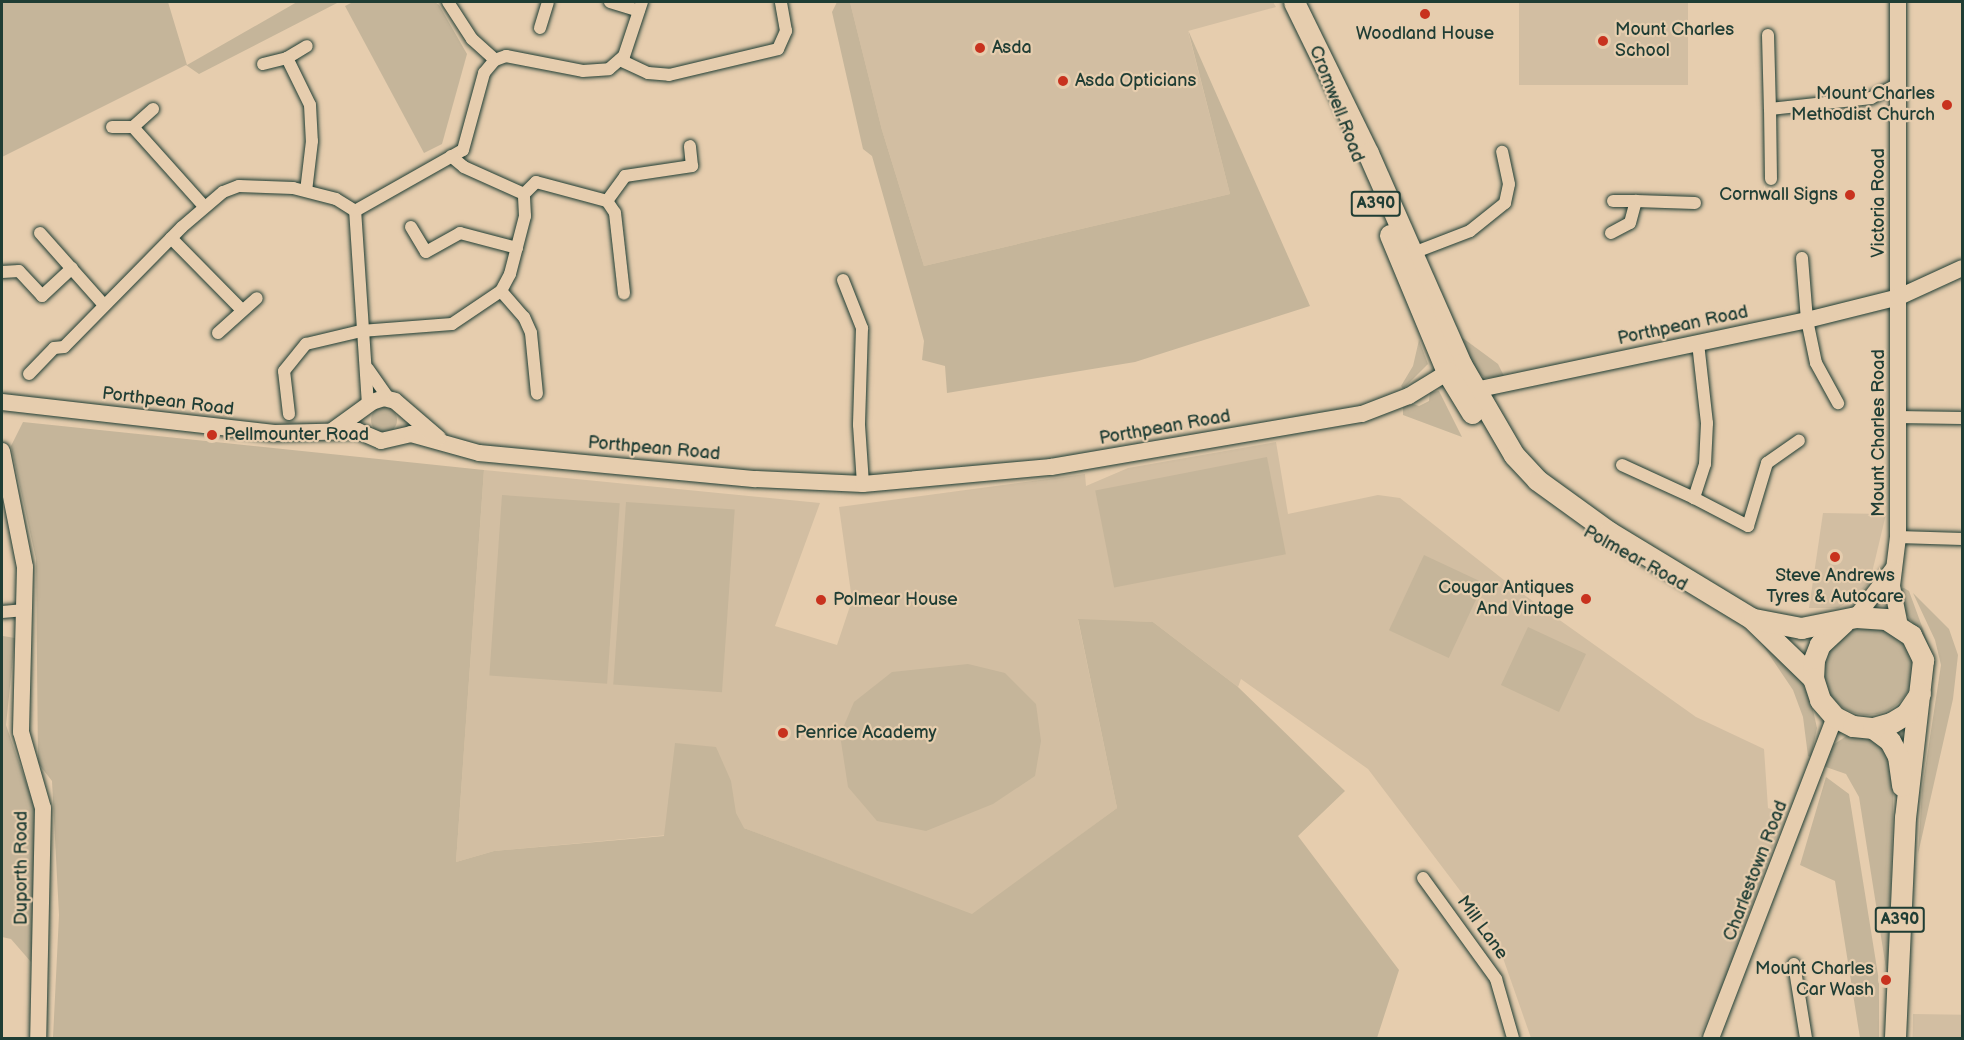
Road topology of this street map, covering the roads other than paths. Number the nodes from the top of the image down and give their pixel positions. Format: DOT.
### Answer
graph roads {
  1 [pos="448,2"];
  2 [pos="548,2"];
  3 [pos="610,2"];
  4 [pos="781,2"];
  5 [pos="1294,2"];
  6 [pos="1898,2"];
  7 [pos="640,6"];
  8 [pos="540,28"];
  9 [pos="1310,35"];
  10 [pos="1768,35"];
  11 [pos="307,46"];
  12 [pos="287,58"];
  13 [pos="495,60"];
  14 [pos="620,60"];
  15 [pos="263,64"];
  16 [pos="1899,84"];
  17 [pos="153,109"];
  18 [pos="1770,109"];
  19 [pos="112,127"];
  20 [pos="133,127"];
  21 [pos="690,146"];
  22 [pos="1502,152"];
  23 [pos="451,156"];
  24 [pos="1771,179"];
  25 [pos="306,191"];
  26 [pos="524,194"];
  27 [pos="607,201"];
  28 [pos="1612,201"];
  29 [pos="1636,201"];
  30 [pos="1695,202"];
  31 [pos="204,207"];
  32 [pos="355,211"];
  33 [pos="411,227"];
  34 [pos="40,233"];
  35 [pos="1611,233"];
  36 [pos="171,238"];
  37 [pos="517,248"];
  38 [pos="1413,253"];
  39 [pos="1802,258"];
  40 [pos="72,268"];
  41 [pos="1962,268"];
  42 [pos="2,272"];
  43 [pos="843,280"];
  44 [pos="501,291"];
  45 [pos="624,292"];
  46 [pos="1899,297"];
  47 [pos="258,298"];
  48 [pos="104,305"];
  49 [pos="242,310"];
  50 [pos="1807,320"];
  51 [pos="361,331"];
  52 [pos="218,333"];
  53 [pos="1698,343"];
  54 [pos="368,368"];
  55 [pos="1454,368"];
  56 [pos="28,374"];
  57 [pos="1475,390"];
  58 [pos="537,394"];
  59 [pos="2,402"];
  60 [pos="394,402"];
  61 [pos="1838,403"];
  62 [pos="367,408"];
  63 [pos="289,414"];
  64 [pos="1898,417"];
  65 [pos="1962,418"];
  66 [pos="331,432"];
  67 [pos="372,437"];
  68 [pos="393,439"];
  69 [pos="1799,441"];
  70 [pos="444,442"];
  71 [pos="2,451"];
  72 [pos="1622,465"];
  73 [pos="863,484"];
  74 [pos="1694,498"];
  75 [pos="1898,537"];
  76 [pos="1962,539"];
  77 [pos="1893,568"];
  78 [pos="1716,600"];
  79 [pos="25,610"];
  80 [pos="2,612"];
  81 [pos="1751,618"];
  82 [pos="1851,619"];
  83 [pos="1900,626"];
  84 [pos="1813,678"];
  85 [pos="1922,687"];
  86 [pos="1835,717"];
  87 [pos="1873,728"];
  88 [pos="1905,817"];
  89 [pos="1423,878"];
  90 [pos="1794,964"];
  91 [pos="38,1038"];
  92 [pos="1513,1038"];
  93 [pos="1711,1038"];
  94 [pos="1806,1038"];
  95 [pos="1895,1038"];
  1 -- 13 [label="street"];
  2 -- 8 [label="street"];
  3 -- 7 [label="street"];
  4 -- 14 [label="street"];
  5 -- 9 [label="highway, Cromwell Road / A390"];
  6 -- 16 [label="street, Victoria Road"];
  7 -- 14 [label="street"];
  9 -- 38 [label="highway, Cromwell Road / A390"];
  9 -- 55 [label="highway, Cromwell Road / A390"];
  10 -- 18 [label="street"];
  11 -- 12 [label="street"];
  12 -- 15 [label="street"];
  12 -- 25 [label="street"];
  13 -- 14 [label="street"];
  13 -- 23 [label="street"];
  16 -- 18 [label="street"];
  16 -- 46 [label="street, Victoria Road"];
  17 -- 20 [label="street"];
  18 -- 24 [label="street"];
  19 -- 20 [label="street"];
  20 -- 31 [label="street"];
  21 -- 27 [label="street"];
  22 -- 38 [label="street"];
  23 -- 26 [label="street"];
  23 -- 32 [label="street"];
  25 -- 31 [label="street"];
  25 -- 32 [label="street"];
  26 -- 27 [label="street"];
  26 -- 37 [label="street"];
  27 -- 45 [label="street"];
  28 -- 29 [label="street"];
  29 -- 30 [label="street"];
  29 -- 35 [label="street"];
  31 -- 36 [label="street"];
  32 -- 51 [label="street"];
  33 -- 37 [label="street"];
  34 -- 40 [label="street"];
  36 -- 48 [label="street"];
  36 -- 49 [label="street"];
  37 -- 44 [label="street"];
  38 -- 55 [label="highway, Cromwell Road / A390"];
  39 -- 50 [label="street"];
  40 -- 42 [label="street"];
  40 -- 48 [label="street"];
  41 -- 46 [label="street, Porthpean Road"];
  43 -- 73 [label="street"];
  44 -- 51 [label="street"];
  44 -- 58 [label="street"];
  46 -- 50 [label="street, Porthpean Road"];
  46 -- 64 [label="street, Mount Charles Road"];
  47 -- 49 [label="street"];
  48 -- 56 [label="street"];
  49 -- 52 [label="street"];
  50 -- 53 [label="street, Porthpean Road"];
  50 -- 61 [label="street"];
  51 -- 54 [label="street"];
  51 -- 63 [label="street"];
  53 -- 57 [label="street, Porthpean Road"];
  53 -- 74 [label="street"];
  54 -- 60 [label="street"];
  54 -- 62 [label="street"];
  55 -- 57 [label="highway, Polmear Road / A390"];
  55 -- 73 [label="street, Porthpean Road"];
  55 -- 78 [label="highway, Polmear Road / A390"];
  57 -- 78 [label="highway, Polmear Road / A390"];
  59 -- 66 [label="street, Porthpean Road"];
  60 -- 62 [label="street"];
  60 -- 68 [label="street"];
  60 -- 70 [label="street, Porthpean Road"];
  62 -- 66 [label="street"];
  62 -- 67 [label="street"];
  64 -- 65 [label="street"];
  64 -- 75 [label="street, Mount Charles Road"];
  66 -- 67 [label="street, Porthpean Road"];
  67 -- 68 [label="street, Porthpean Road"];
  68 -- 70 [label="street, Porthpean Road"];
  69 -- 74 [label="street"];
  70 -- 73 [label="street, Porthpean Road"];
  71 -- 79 [label="street, Duporth Road"];
  72 -- 74 [label="street"];
  75 -- 76 [label="street"];
  75 -- 77 [label="street, Mount Charles Road"];
  77 -- 82 [label="street, Mount Charles Road"];
  77 -- 83 [label="street, Mount Charles Road"];
  78 -- 81 [label="highway, Polmear Road / A390"];
  79 -- 80 [label="street"];
  79 -- 91 [label="street, Duporth Road"];
  81 -- 82 [label="highway, A390"];
  81 -- 84 [label="highway, A390"];
  82 -- 83 [label="highway, A390"];
  82 -- 84 [label="highway"];
  83 -- 85 [label="highway, A390"];
  84 -- 86 [label="highway, A390"];
  85 -- 87 [label="highway"];
  85 -- 88 [label="highway, A390"];
  86 -- 87 [label="highway"];
  86 -- 93 [label="street, Charlestown Road"];
  87 -- 88 [label="highway, A390"];
  88 -- 95 [label="highway, A390"];
  89 -- 92 [label="street, Mill Lane"];
  90 -- 94 [label="street"];
}
